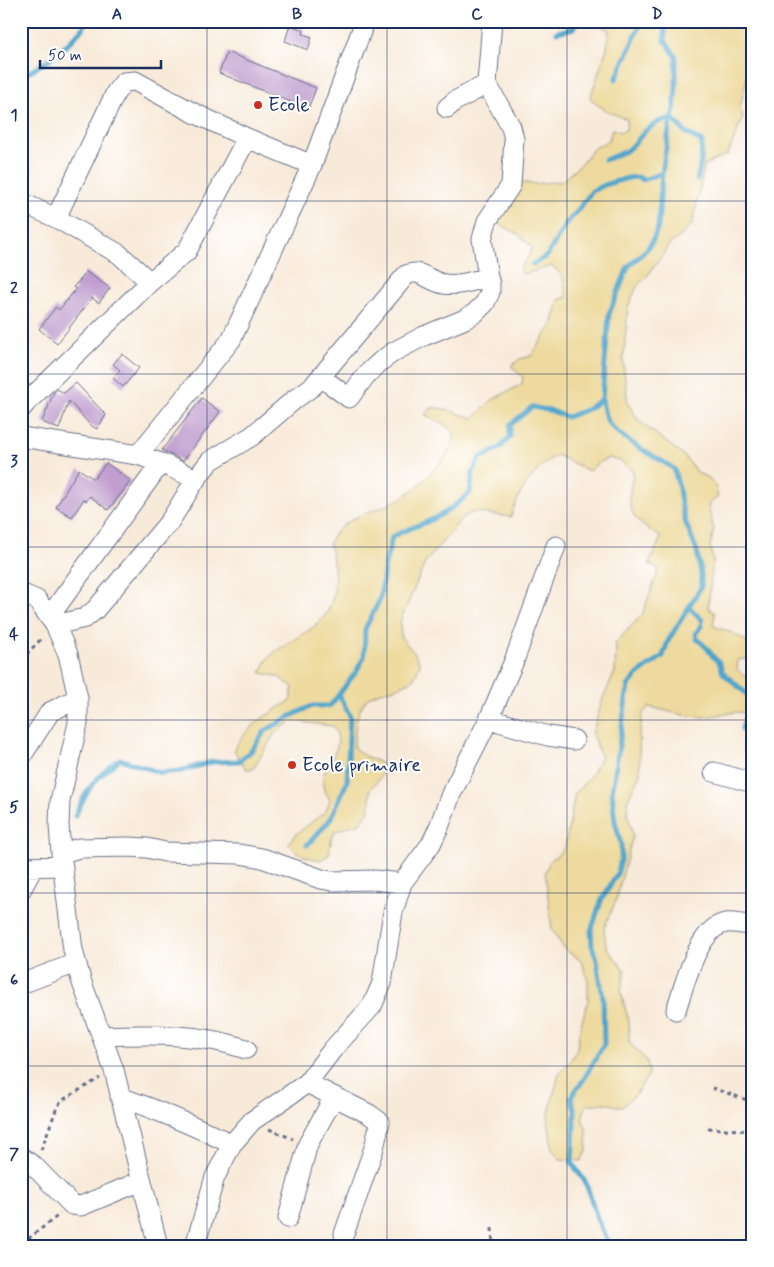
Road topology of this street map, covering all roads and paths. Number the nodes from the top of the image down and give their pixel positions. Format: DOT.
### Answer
graph roads {
  1 [pos="365,21"];
  2 [pos="492,21"];
  3 [pos="487,84"];
  4 [pos="447,108"];
  5 [pos="247,138"];
  6 [pos="312,164"];
  7 [pos="21,202"];
  8 [pos="56,218"];
  9 [pos="488,277"];
  10 [pos="150,282"];
  11 [pos="321,377"];
  12 [pos="21,409"];
  13 [pos="21,437"];
  14 [pos="138,455"];
  15 [pos="160,463"];
  16 [pos="196,479"];
  17 [pos="556,546"];
  18 [pos="21,592"];
  19 [pos="52,621"];
  20 [pos="21,660"];
  21 [pos="78,698"];
  22 [pos="489,719"];
  23 [pos="574,740"];
  24 [pos="24,746"];
  25 [pos="714,772"];
  26 [pos="753,783"];
  27 [pos="62,860"];
  28 [pos="27,868"];
  29 [pos="402,883"];
  30 [pos="21,890"];
  31 [pos="753,925"];
  32 [pos="76,963"];
  33 [pos="21,984"];
  34 [pos="676,1010"];
  35 [pos="102,1036"];
  36 [pos="246,1049"];
  37 [pos="114,1070"];
  38 [pos="307,1082"];
  39 [pos="712,1088"];
  40 [pos="120,1097"];
  41 [pos="334,1097"];
  42 [pos="753,1102"];
  43 [pos="252,1121"];
  44 [pos="708,1128"];
  45 [pos="753,1131"];
  46 [pos="232,1144"];
  47 [pos="308,1144"];
  48 [pos="28,1161"];
  49 [pos="141,1180"];
  50 [pos="72,1205"];
  51 [pos="288,1218"];
  52 [pos="492,1228"];
  53 [pos="344,1234"];
  54 [pos="25,1246"];
  55 [pos="158,1246"];
  56 [pos="195,1246"];
  57 [pos="493,1246"];
  1 -- 6 [label="street"];
  2 -- 3 [label="street"];
  3 -- 4 [label="street"];
  3 -- 9 [label="street"];
  5 -- 6 [label="street"];
  5 -- 8 [label="street"];
  5 -- 10 [label="street"];
  6 -- 14 [label="street"];
  7 -- 8 [label="street"];
  8 -- 10 [label="street"];
  9 -- 11 [label="street"];
  9 -- 11 [label="street"];
  10 -- 12 [label="street"];
  11 -- 16 [label="street"];
  13 -- 14 [label="street"];
  14 -- 15 [label="street"];
  15 -- 16 [label="street"];
  15 -- 19 [label="street"];
  16 -- 19 [label="street"];
  17 -- 22 [label="street"];
  18 -- 19 [label="street"];
  19 -- 20 [label="path"];
  19 -- 21 [label="street"];
  21 -- 24 [label="street"];
  21 -- 27 [label="street"];
  22 -- 23 [label="street"];
  22 -- 29 [label="street"];
  25 -- 26 [label="street"];
  27 -- 28 [label="street"];
  27 -- 29 [label="street"];
  27 -- 32 [label="street"];
  28 -- 30 [label="street"];
  29 -- 38 [label="street"];
  31 -- 34 [label="street"];
  32 -- 33 [label="street"];
  32 -- 35 [label="street"];
  35 -- 36 [label="street"];
  35 -- 37 [label="street"];
  37 -- 40 [label="street"];
  37 -- 48 [label="path"];
  38 -- 41 [label="street"];
  38 -- 43 [label="street"];
  39 -- 42 [label="path"];
  40 -- 46 [label="street"];
  40 -- 49 [label="street"];
  41 -- 47 [label="street"];
  41 -- 53 [label="street"];
  43 -- 46 [label="street"];
  43 -- 47 [label="path"];
  44 -- 45 [label="path"];
  46 -- 56 [label="street"];
  47 -- 51 [label="street"];
  48 -- 50 [label="street"];
  49 -- 50 [label="street"];
  49 -- 55 [label="street"];
  50 -- 54 [label="path"];
  52 -- 57 [label="path"];
}
